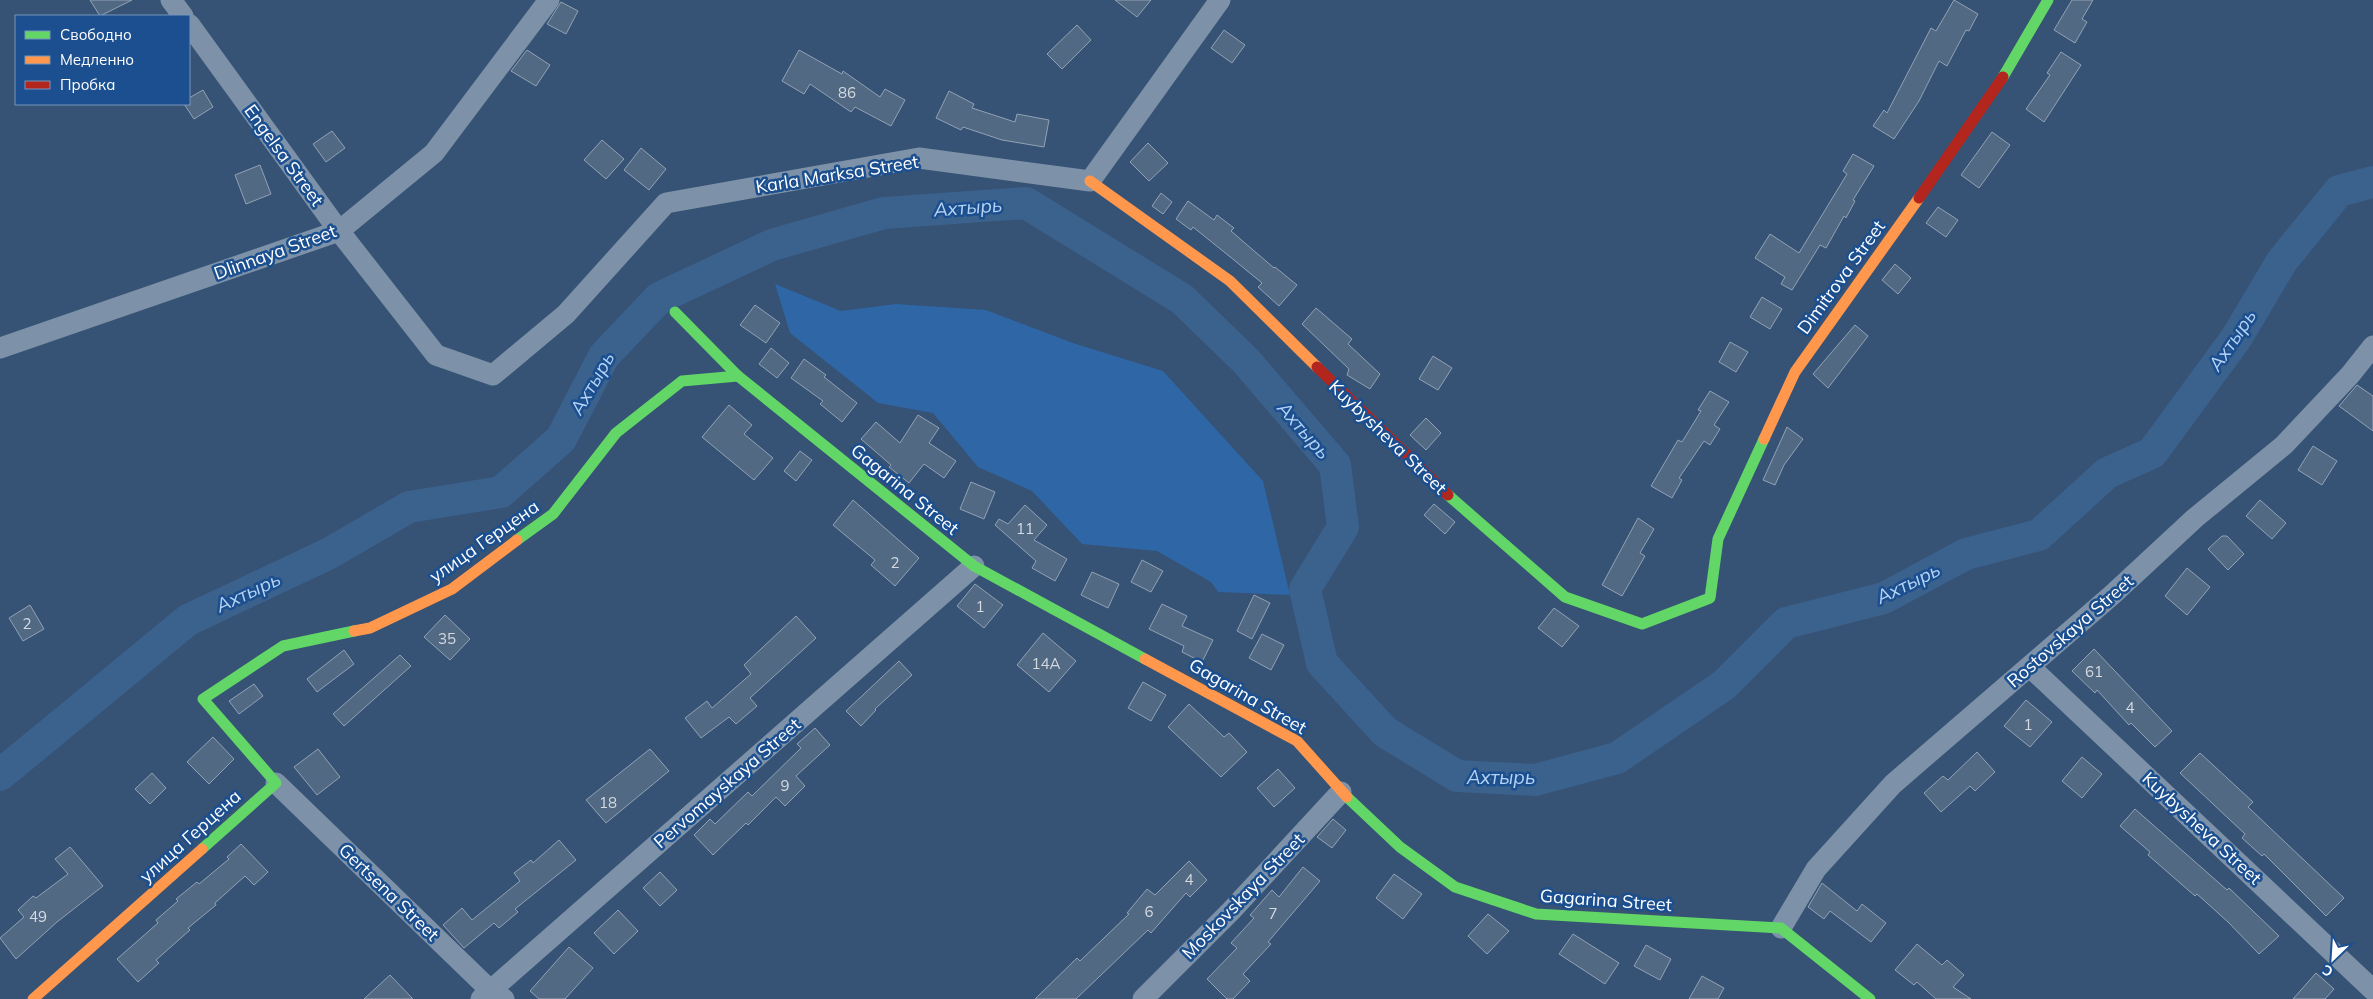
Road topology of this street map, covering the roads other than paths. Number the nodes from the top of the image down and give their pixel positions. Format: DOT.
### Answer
graph roads {
  1 [pos="171,0"];
  2 [pos="549,0"];
  3 [pos="1220,0"];
  4 [pos="2048,0"];
  5 [pos="182,15"];
  6 [pos="190,25"];
  7 [pos="1090,181"];
  8 [pos="338,230"];
  9 [pos="675,312"];
  10 [pos="2373,346"];
  11 [pos="0,348"];
  12 [pos="436,355"];
  13 [pos="738,376"];
  14 [pos="974,566"];
  15 [pos="1710,598"];
  16 [pos="2030,667"];
  17 [pos="276,783"];
  18 [pos="1341,792"];
  19 [pos="1781,928"];
  20 [pos="2373,990"];
  21 [pos="492,996"];
  22 [pos="33,999"];
  23 [pos="1143,999"];
  24 [pos="1870,999"];
  1 -- 5 [label="street"];
  2 -- 8 [label="street, Dlinnaya Street"];
  3 -- 7 [label="street"];
  4 -- 15 [label="street, Dimitrova Street"];
  6 -- 8 [label="street, Engelsa Street"];
  7 -- 12 [label="street, Karla Marksa Street"];
  7 -- 15 [label="street, Kuybysheva Street"];
  8 -- 11 [label="street, Dlinnaya Street"];
  8 -- 12 [label="street, Engelsa Street"];
  9 -- 13 [label="street, Gagarina Street"];
  10 -- 16 [label="street, Rostovskaya Street"];
  13 -- 14 [label="street, Gagarina Street"];
  13 -- 17 [label="street, улица Герцена"];
  14 -- 18 [label="street, Gagarina Street"];
  14 -- 21 [label="street, Pervomayskaya Street"];
  16 -- 19 [label="street, Rostovskaya Street"];
  16 -- 20 [label="street, Kuybysheva Street"];
  17 -- 21 [label="street, Gertsena Street"];
  17 -- 22 [label="street, улица Герцена"];
  18 -- 19 [label="street, Gagarina Street"];
  18 -- 23 [label="street, Moskovskaya Street"];
  19 -- 24 [label="street"];
}
